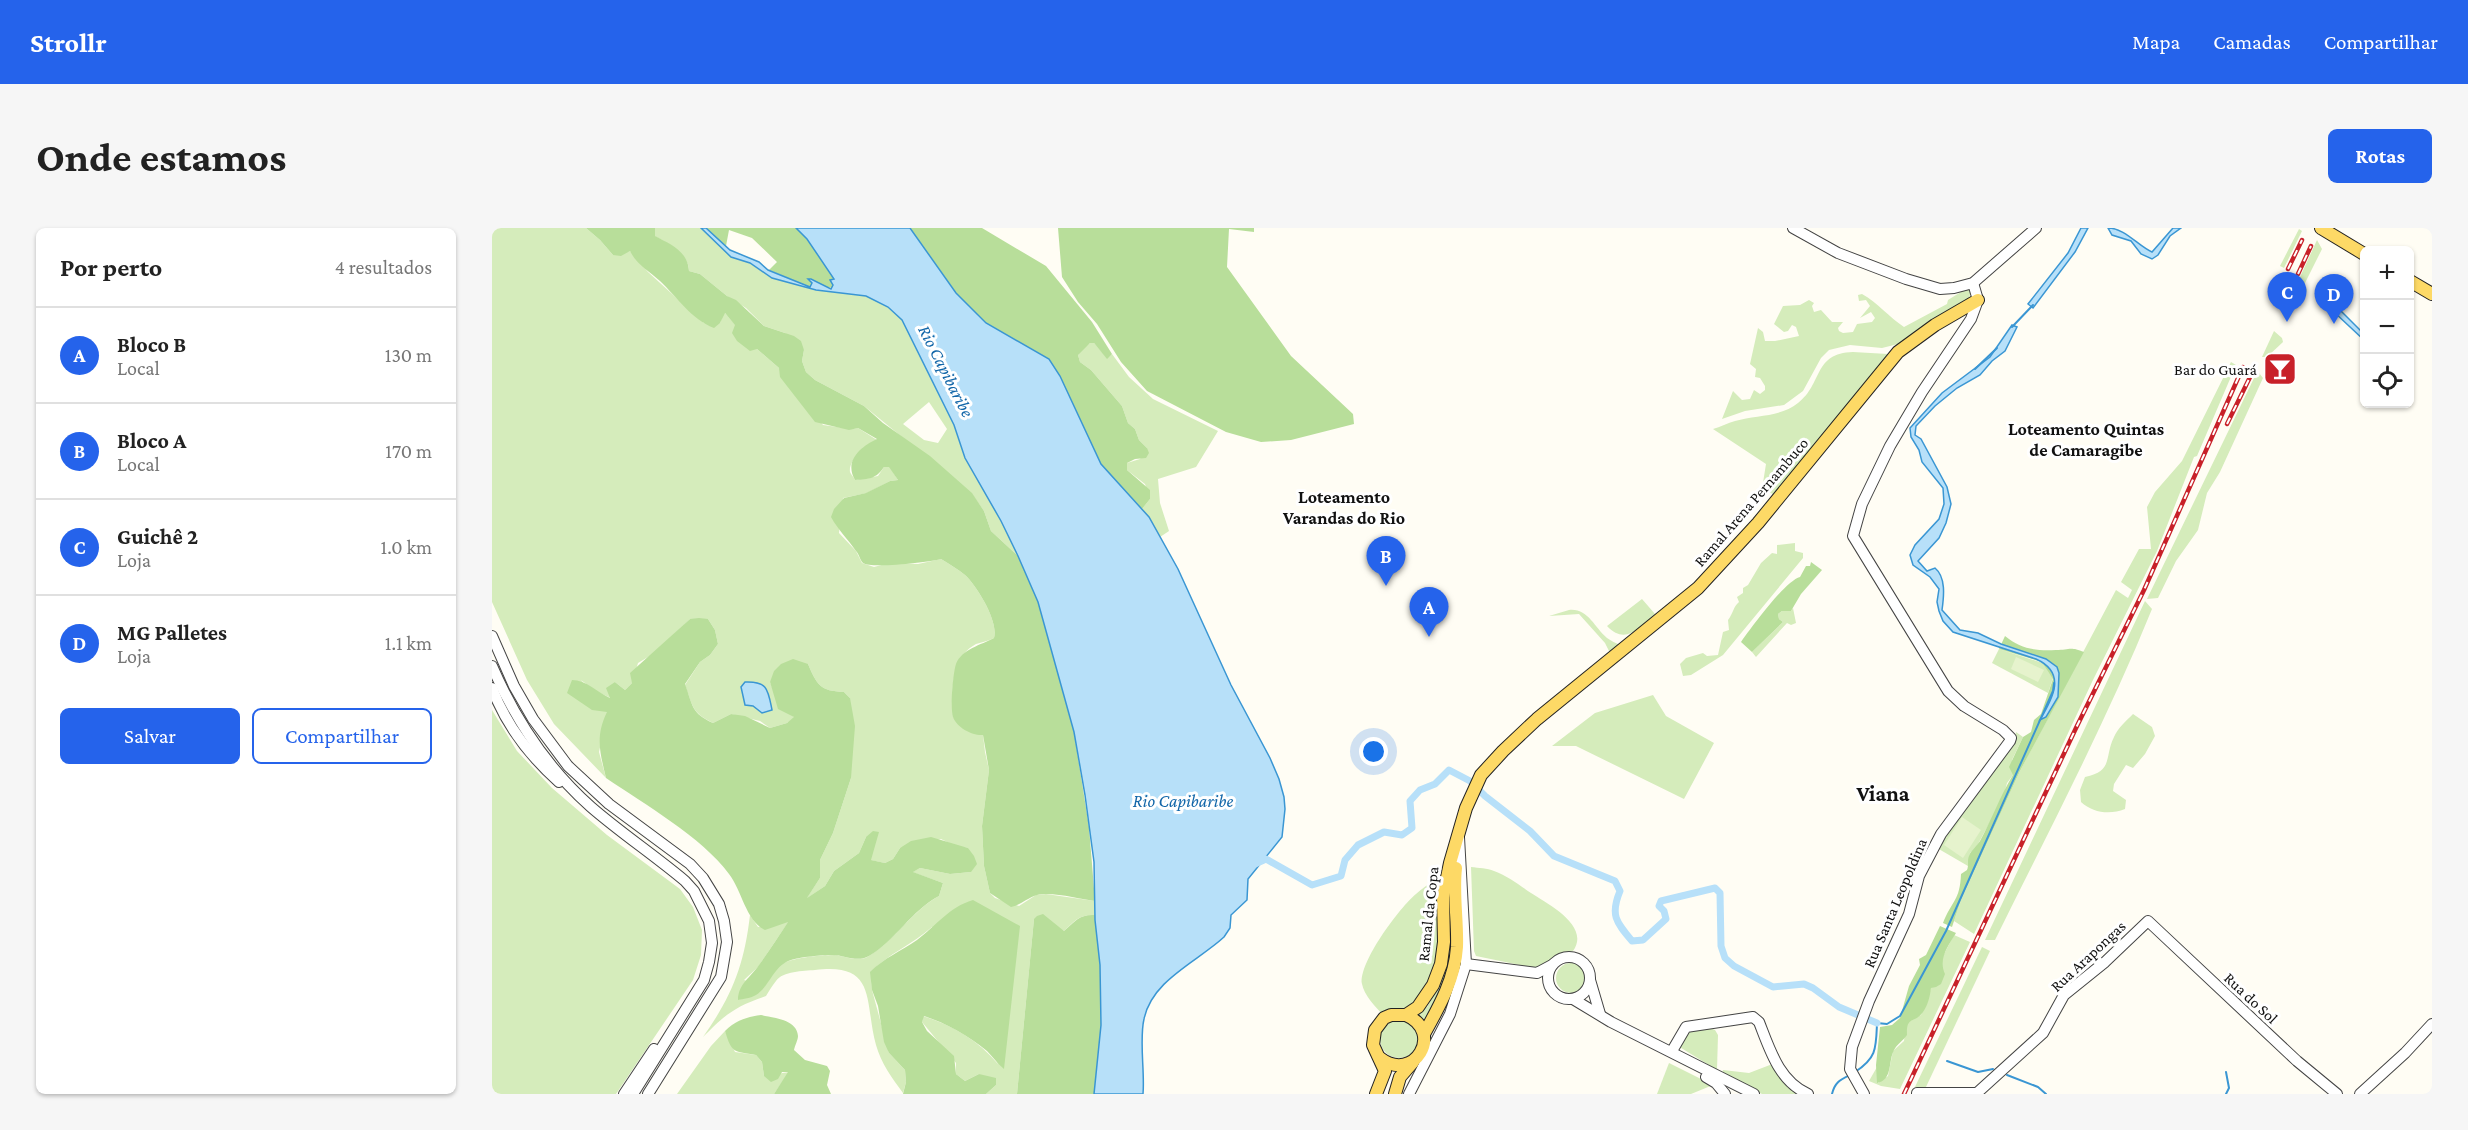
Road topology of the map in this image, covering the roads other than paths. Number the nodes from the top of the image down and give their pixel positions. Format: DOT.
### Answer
graph roads {
  1 [pos="1793,228"];
  2 [pos="2036,228"];
  3 [pos="2321,228"];
  4 [pos="2360,252"];
  5 [pos="1973,283"];
  6 [pos="2414,283"];
  7 [pos="2432,294"];
  8 [pos="1978,300"];
  9 [pos="492,636"];
  10 [pos="492,666"];
  11 [pos="492,688"];
  12 [pos="591,807"];
  13 [pos="1459,834"];
  14 [pos="1459,884"];
  15 [pos="2148,921"];
  16 [pos="1466,964"];
  17 [pos="1552,965"];
  18 [pos="1537,973"];
  19 [pos="1590,979"];
  20 [pos="1550,986"];
  21 [pos="1573,999"];
  22 [pos="689,1004"];
  23 [pos="1600,1014"];
  24 [pos="1406,1015"];
  25 [pos="2432,1024"];
  26 [pos="1424,1034"];
  27 [pos="1427,1051"];
  28 [pos="1676,1053"];
  29 [pos="1380,1058"];
  30 [pos="1413,1061"];
  31 [pos="1733,1084"];
  32 [pos="1917,1093"];
  33 [pos="1977,1093"];
  34 [pos="624,1094"];
  35 [pos="633,1094"];
  36 [pos="648,1094"];
  37 [pos="1376,1094"];
  38 [pos="1395,1094"];
  39 [pos="1409,1094"];
  40 [pos="1726,1094"];
  41 [pos="1754,1094"];
  42 [pos="1808,1094"];
  43 [pos="1864,1094"];
  44 [pos="2337,1094"];
  45 [pos="2360,1094"];
  1 -- 5 [label="street"];
  2 -- 5 [label="street"];
  3 -- 4 [label="main road"];
  5 -- 8 [label="street"];
  6 -- 7 [label="main road"];
  8 -- 13 [label="main road, Ramal Arena Pernambuco"];
  8 -- 43 [label="street, Rua Santa Leopoldina"];
  9 -- 36 [label="street"];
  10 -- 12 [label="street"];
  11 -- 12 [label="street"];
  12 -- 22 [label="street"];
  13 -- 14 [label="main road, Ramal da Copa"];
  13 -- 24 [label="main road, Ramal da Copa"];
  14 -- 16 [label="street"];
  14 -- 26 [label="main road, Ramal da Copa"];
  15 -- 33 [label="street, Rua Arapongas"];
  15 -- 44 [label="street, Rua do Sol"];
  16 -- 18 [label="street"];
  16 -- 27 [label="street"];
  17 -- 18 [label="street"];
  17 -- 19 [label="street"];
  17 -- 20 [label="street"];
  18 -- 20 [label="street"];
  19 -- 21 [label="street"];
  19 -- 23 [label="street"];
  20 -- 21 [label="street"];
  21 -- 23 [label="street"];
  22 -- 34 [label="street"];
  22 -- 35 [label="street"];
  23 -- 28 [label="street"];
  24 -- 26 [label="main road"];
  24 -- 29 [label="main road, Ramal da Copa"];
  25 -- 45 [label="street"];
  26 -- 27 [label="main road"];
  27 -- 30 [label="main road"];
  27 -- 39 [label="street"];
  28 -- 31 [label="street"];
  28 -- 40 [label="street"];
  28 -- 42 [label="street"];
  29 -- 30 [label="main road"];
  29 -- 37 [label="main road, Ramal da Copa"];
  30 -- 38 [label="main road"];
  31 -- 40 [label="street"];
  31 -- 41 [label="street"];
  32 -- 33 [label="street"];
}
